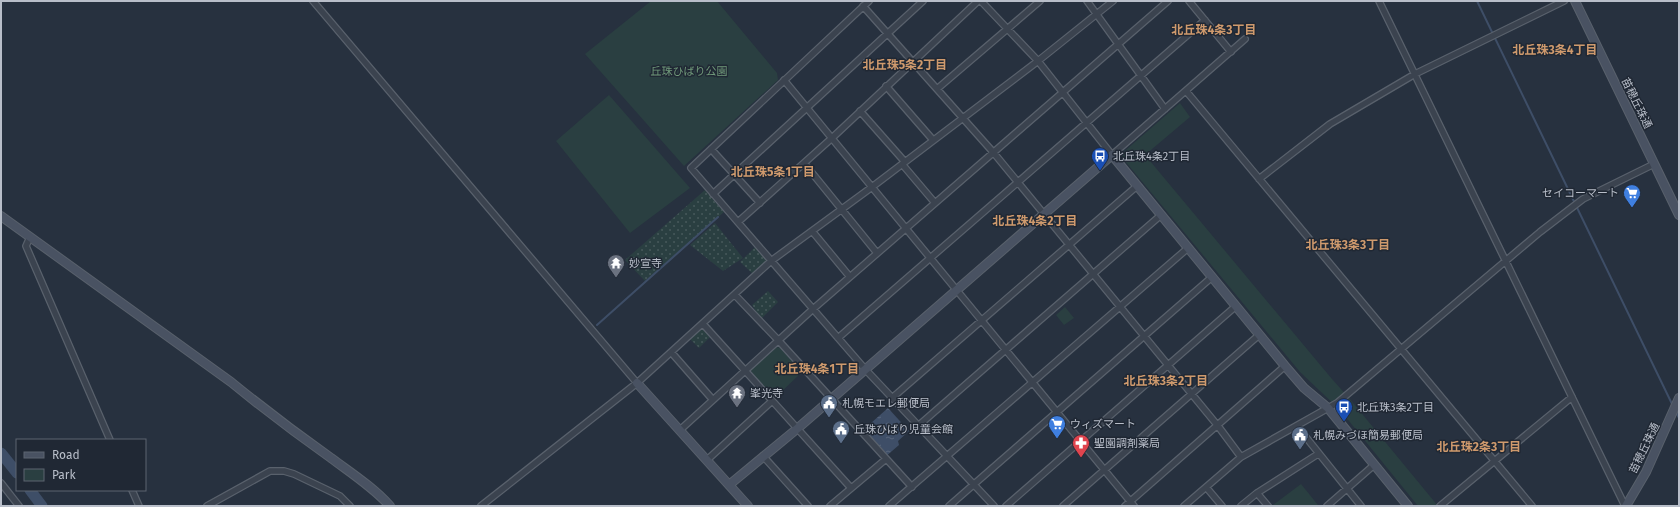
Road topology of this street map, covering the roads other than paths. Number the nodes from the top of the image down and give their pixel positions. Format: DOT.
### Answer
graph roads {
  1 [pos="313,1"];
  2 [pos="869,1"];
  3 [pos="923,1"];
  4 [pos="980,1"];
  5 [pos="1040,1"];
  6 [pos="1087,1"];
  7 [pos="1112,1"];
  8 [pos="1168,1"];
  9 [pos="1189,1"];
  10 [pos="1379,1"];
  11 [pos="1564,1"];
  12 [pos="1575,1"];
  13 [pos="863,6"];
  14 [pos="1097,14"];
  15 [pos="1205,20"];
  16 [pos="1007,29"];
  17 [pos="888,33"];
  18 [pos="1245,39"];
  19 [pos="1118,44"];
  20 [pos="1231,52"];
  21 [pos="1038,61"];
  22 [pos="913,62"];
  23 [pos="1415,74"];
  24 [pos="1141,75"];
  25 [pos="784,80"];
  26 [pos="886,86"];
  27 [pos="937,89"];
  28 [pos="1062,91"];
  29 [pos="1186,91"];
  30 [pos="807,108"];
  31 [pos="1165,109"];
  32 [pos="860,111"];
  33 [pos="963,118"];
  34 [pos="1086,122"];
  35 [pos="832,138"];
  36 [pos="933,140"];
  37 [pos="711,149"];
  38 [pos="992,152"];
  39 [pos="1112,155"];
  40 [pos="804,163"];
  41 [pos="904,163"];
  42 [pos="1654,164"];
  43 [pos="734,175"];
  44 [pos="1259,179"];
  45 [pos="1017,182"];
  46 [pos="1137,186"];
  47 [pos="872,187"];
  48 [pos="713,194"];
  49 [pos="760,203"];
  50 [pos="935,203"];
  51 [pos="842,210"];
  52 [pos="1679,214"];
  53 [pos="1043,215"];
  54 [pos="1161,215"];
  55 [pos="1,216"];
  56 [pos="738,222"];
  57 [pos="906,228"];
  58 [pos="812,231"];
  59 [pos="30,237"];
  60 [pos="1068,246"];
  61 [pos="1188,248"];
  62 [pos="877,253"];
  63 [pos="930,258"];
  64 [pos="771,261"];
  65 [pos="1506,261"];
  66 [pos="1092,275"];
  67 [pos="850,277"];
  68 [pos="1212,277"];
  69 [pos="956,290"];
  70 [pos="735,295"];
  71 [pos="1119,306"];
  72 [pos="1236,306"];
  73 [pos="812,309"];
  74 [pos="981,321"];
  75 [pos="703,324"];
  76 [pos="1259,335"];
  77 [pos="1143,336"];
  78 [pos="838,338"];
  79 [pos="778,340"];
  80 [pos="1401,348"];
  81 [pos="1005,350"];
  82 [pos="671,352"];
  83 [pos="1166,365"];
  84 [pos="1285,366"];
  85 [pos="865,369"];
  86 [pos="744,370"];
  87 [pos="1031,382"];
  88 [pos="637,383"];
  89 [pos="1191,394"];
  90 [pos="1572,397"];
  91 [pos="831,398"];
  92 [pos="892,398"];
  93 [pos="713,400"];
  94 [pos="772,401"];
  95 [pos="1678,401"];
  96 [pos="1328,408"];
  97 [pos="1056,413"];
  98 [pos="918,426"];
  99 [pos="1218,426"];
  100 [pos="1297,426"];
  101 [pos="798,428"];
  102 [pos="680,430"];
  103 [pos="110,439"];
  104 [pos="1081,442"];
  105 [pos="1318,454"];
  106 [pos="763,456"];
  107 [pos="947,456"];
  108 [pos="1241,457"];
  109 [pos="886,459"];
  110 [pos="707,460"];
  111 [pos="1494,460"];
  112 [pos="1374,465"];
  113 [pos="1104,470"];
  114 [pos="1,483"];
  115 [pos="973,484"];
  116 [pos="729,485"];
  117 [pos="912,487"];
  118 [pos="1206,487"];
  119 [pos="851,488"];
  120 [pos="1347,489"];
  121 [pos="132,491"];
  122 [pos="1257,493"];
  123 [pos="1132,504"];
  124 [pos="19,506"];
  125 [pos="139,506"];
  126 [pos="207,506"];
  127 [pos="350,506"];
  128 [pos="390,506"];
  129 [pos="481,506"];
  130 [pos="748,506"];
  131 [pos="808,506"];
  132 [pos="830,506"];
  133 [pos="889,506"];
  134 [pos="949,506"];
  135 [pos="994,506"];
  136 [pos="1006,506"];
  137 [pos="1063,506"];
  138 [pos="1125,506"];
  139 [pos="1184,506"];
  140 [pos="1222,506"];
  141 [pos="1241,506"];
  142 [pos="1268,506"];
  143 [pos="1327,506"];
  144 [pos="1361,506"];
  145 [pos="1408,506"];
  146 [pos="1440,506"];
  147 [pos="1532,506"];
  148 [pos="1625,506"];
  1 -- 88 [label="street"];
  2 -- 13 [label="street"];
  3 -- 17 [label="street"];
  4 -- 16 [label="street"];
  4 -- 22 [label="street"];
  5 -- 16 [label="street"];
  6 -- 14 [label="street"];
  7 -- 14 [label="street"];
  8 -- 19 [label="street"];
  9 -- 15 [label="street"];
  10 -- 23 [label="street"];
  11 -- 23 [label="street"];
  12 -- 42 [label="street, 苗穂丘珠通"];
  13 -- 17 [label="street"];
  13 -- 25 [label="street"];
  14 -- 19 [label="street"];
  14 -- 21 [label="street"];
  15 -- 20 [label="street"];
  15 -- 24 [label="street"];
  16 -- 21 [label="street"];
  16 -- 27 [label="street"];
  17 -- 22 [label="street"];
  17 -- 30 [label="street"];
  18 -- 20 [label="street"];
  19 -- 24 [label="street"];
  19 -- 28 [label="street"];
  20 -- 29 [label="street"];
  21 -- 28 [label="street"];
  21 -- 33 [label="street"];
  22 -- 26 [label="street"];
  22 -- 27 [label="street"];
  23 -- 44 [label="street"];
  23 -- 65 [label="street"];
  24 -- 31 [label="street"];
  24 -- 34 [label="street"];
  25 -- 30 [label="street"];
  25 -- 37 [label="street"];
  26 -- 32 [label="street"];
  26 -- 36 [label="street"];
  27 -- 33 [label="street"];
  28 -- 34 [label="street"];
  28 -- 38 [label="street"];
  29 -- 31 [label="street"];
  29 -- 44 [label="street"];
  30 -- 35 [label="street"];
  30 -- 43 [label="street"];
  31 -- 39 [label="street"];
  32 -- 35 [label="street"];
  32 -- 41 [label="street"];
  33 -- 36 [label="street"];
  33 -- 38 [label="street"];
  34 -- 39 [label="street"];
  34 -- 45 [label="street"];
  35 -- 40 [label="street"];
  35 -- 47 [label="street"];
  36 -- 41 [label="street"];
  37 -- 43 [label="street"];
  37 -- 48 [label="street"];
  38 -- 45 [label="street"];
  38 -- 50 [label="street"];
  39 -- 46 [label="street"];
  39 -- 53 [label="street"];
  40 -- 49 [label="street"];
  40 -- 51 [label="street"];
  41 -- 47 [label="street"];
  41 -- 50 [label="street"];
  42 -- 52 [label="street, 苗穂丘珠通"];
  42 -- 65 [label="street"];
  43 -- 48 [label="street"];
  43 -- 49 [label="street"];
  44 -- 80 [label="street"];
  45 -- 53 [label="street"];
  45 -- 63 [label="street"];
  46 -- 54 [label="street"];
  46 -- 60 [label="street"];
  47 -- 51 [label="street"];
  47 -- 57 [label="street"];
  48 -- 56 [label="street"];
  49 -- 56 [label="street"];
  50 -- 57 [label="street"];
  51 -- 58 [label="street"];
  51 -- 62 [label="street"];
  53 -- 60 [label="street"];
  53 -- 69 [label="street"];
  54 -- 61 [label="street"];
  54 -- 66 [label="street"];
  55 -- 59 [label="street"];
  56 -- 64 [label="street"];
  57 -- 62 [label="street"];
  57 -- 63 [label="street"];
  58 -- 64 [label="street"];
  58 -- 67 [label="street"];
  59 -- 103 [label="street"];
  59 -- 128 [label="street"];
  60 -- 66 [label="street"];
  60 -- 74 [label="street"];
  61 -- 68 [label="street"];
  61 -- 71 [label="street"];
  62 -- 67 [label="street"];
  63 -- 69 [label="street"];
  63 -- 78 [label="street"];
  64 -- 70 [label="street"];
  64 -- 73 [label="street"];
  65 -- 80 [label="street"];
  65 -- 90 [label="street"];
  66 -- 71 [label="street"];
  66 -- 81 [label="street"];
  67 -- 73 [label="street"];
  68 -- 72 [label="street"];
  68 -- 77 [label="street"];
  69 -- 74 [label="street"];
  69 -- 85 [label="street"];
  70 -- 75 [label="street"];
  70 -- 79 [label="street"];
  71 -- 77 [label="street"];
  71 -- 87 [label="street"];
  72 -- 76 [label="street"];
  72 -- 83 [label="street"];
  73 -- 78 [label="street"];
  73 -- 79 [label="street"];
  74 -- 81 [label="street"];
  74 -- 92 [label="street"];
  75 -- 82 [label="street"];
  75 -- 86 [label="street"];
  76 -- 84 [label="street"];
  76 -- 89 [label="street"];
  77 -- 83 [label="street"];
  77 -- 97 [label="street"];
  78 -- 85 [label="street"];
  79 -- 86 [label="street"];
  79 -- 91 [label="street"];
  80 -- 96 [label="street"];
  80 -- 111 [label="street"];
  81 -- 87 [label="street"];
  81 -- 98 [label="street"];
  82 -- 88 [label="street"];
  82 -- 93 [label="street"];
  83 -- 89 [label="street"];
  83 -- 104 [label="street"];
  84 -- 96 [label="street"];
  84 -- 99 [label="street"];
  85 -- 91 [label="street"];
  85 -- 92 [label="street"];
  86 -- 93 [label="street"];
  86 -- 94 [label="street"];
  87 -- 97 [label="street"];
  87 -- 107 [label="street"];
  88 -- 102 [label="street"];
  88 -- 129 [label="street"];
  89 -- 99 [label="street"];
  89 -- 113 [label="street"];
  90 -- 111 [label="street"];
  90 -- 148 [label="street"];
  91 -- 101 [label="street"];
  91 -- 109 [label="street"];
  92 -- 98 [label="street"];
  93 -- 102 [label="street"];
  94 -- 101 [label="street"];
  94 -- 110 [label="street"];
  95 -- 148 [label="street, 苗穂丘珠通"];
  96 -- 100 [label="street"];
  96 -- 112 [label="street"];
  97 -- 104 [label="street"];
  97 -- 115 [label="street"];
  98 -- 107 [label="street"];
  99 -- 108 [label="street"];
  99 -- 123 [label="street"];
  100 -- 105 [label="street"];
  100 -- 108 [label="street"];
  101 -- 106 [label="street"];
  101 -- 119 [label="street"];
  102 -- 110 [label="street"];
  104 -- 113 [label="street"];
  104 -- 136 [label="street"];
  105 -- 120 [label="street"];
  105 -- 122 [label="street"];
  106 -- 116 [label="street"];
  106 -- 131 [label="street"];
  107 -- 115 [label="street"];
  107 -- 117 [label="street"];
  108 -- 118 [label="street"];
  109 -- 117 [label="street"];
  109 -- 119 [label="street"];
  110 -- 116 [label="street"];
  111 -- 146 [label="street"];
  111 -- 147 [label="street"];
  112 -- 120 [label="street"];
  112 -- 145 [label="street"];
  113 -- 123 [label="street"];
  113 -- 137 [label="street"];
  114 -- 124 [label="street"];
  115 -- 134 [label="street"];
  115 -- 135 [label="street"];
  116 -- 130 [label="street"];
  117 -- 133 [label="street"];
  118 -- 139 [label="street"];
  118 -- 140 [label="street"];
  119 -- 132 [label="street"];
  120 -- 143 [label="street"];
  120 -- 144 [label="street"];
  121 -- 125 [label="street"];
  122 -- 141 [label="street"];
  122 -- 142 [label="street"];
  123 -- 138 [label="street"];
  126 -- 127 [label="street"];
}
